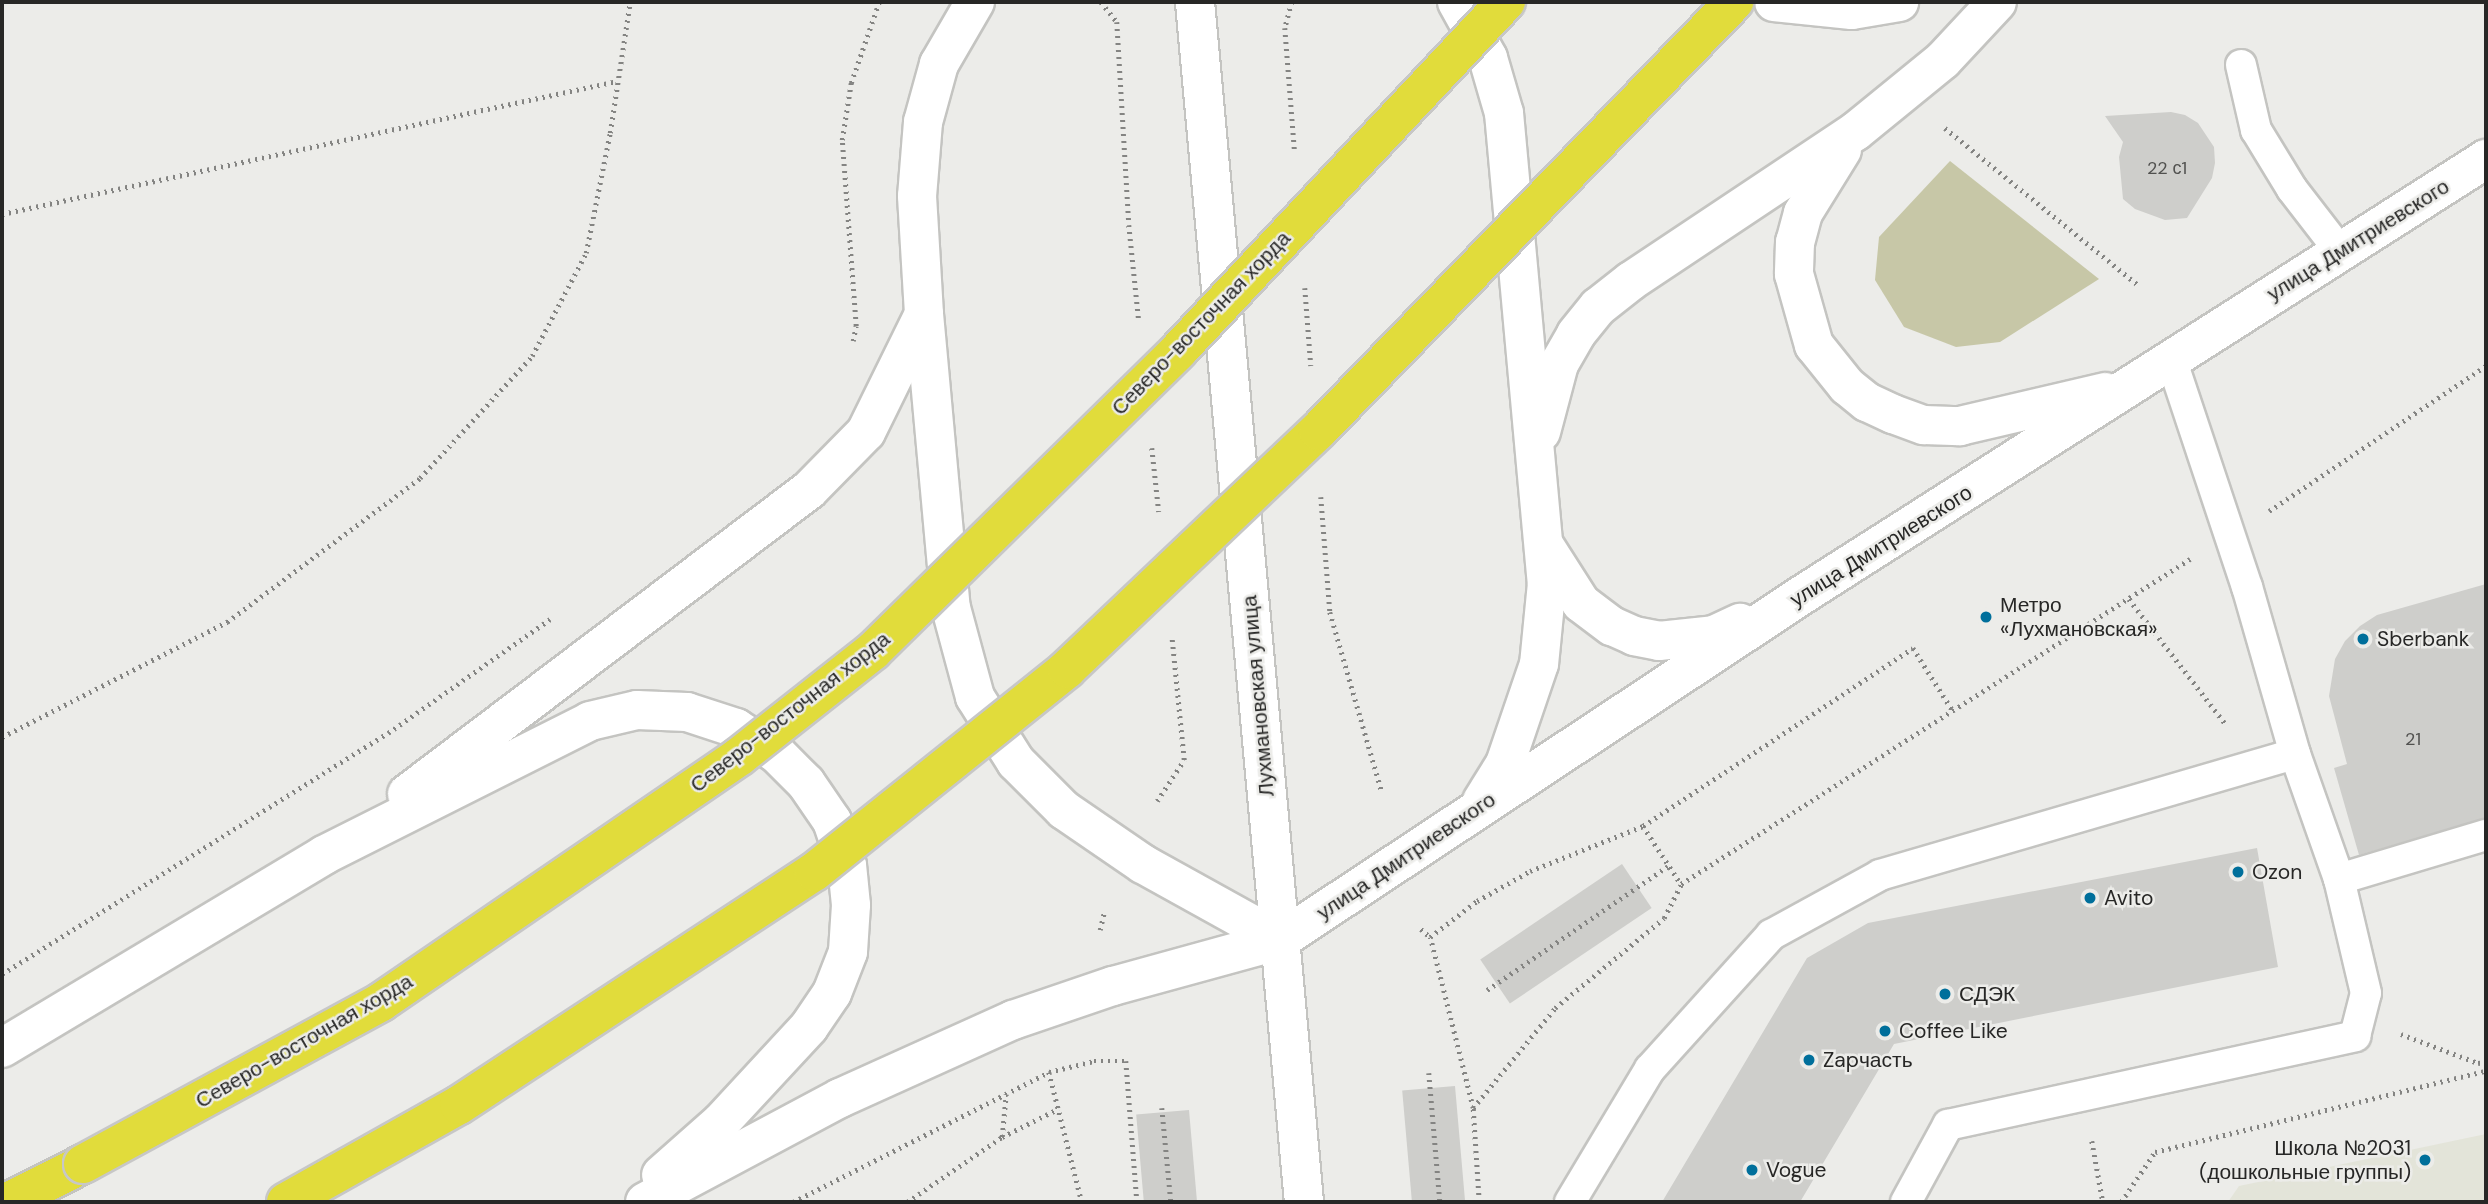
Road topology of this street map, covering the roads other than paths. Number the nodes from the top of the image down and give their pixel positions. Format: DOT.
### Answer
graph roads {
  1 [pos="975,2"];
  2 [pos="1195,2"];
  3 [pos="1457,2"];
  4 [pos="1507,2"];
  5 [pos="1734,2"];
  6 [pos="1774,2"];
  7 [pos="1899,2"];
  8 [pos="1997,2"];
  9 [pos="2241,65"];
  10 [pos="1856,131"];
  11 [pos="2486,159"];
  12 [pos="2340,251"];
  13 [pos="924,314"];
  14 [pos="2172,361"];
  15 [pos="2135,385"];
  16 [pos="1534,457"];
  17 [pos="1543,544"];
  18 [pos="1805,593"];
  19 [pos="2295,754"];
  20 [pos="1478,808"];
  21 [pos="2486,835"];
  22 [pos="324,855"];
  23 [pos="2339,879"];
  24 [pos="1280,940"];
  25 [pos="2,1048"];
  26 [pos="8,1202"];
  27 [pos="286,1202"];
  28 [pos="631,1202"];
  29 [pos="645,1202"];
  30 [pos="1304,1202"];
  31 [pos="1570,1202"];
  32 [pos="1906,1202"];
  1 -- 13 [label="street"];
  2 -- 24 [label="street, Лухмановская улица"];
  3 -- 16 [label="street"];
  4 -- 26 [label="highway, Северо-восточная хорда, bridge"];
  5 -- 27 [label="highway, bridge"];
  6 -- 7 [label="street"];
  8 -- 10 [label="street"];
  9 -- 12 [label="lane"];
  10 -- 15 [label="street"];
  10 -- 16 [label="street"];
  11 -- 12 [label="street, улица Дмитриевского"];
  12 -- 14 [label="street, улица Дмитриевского"];
  13 -- 22 [label="street"];
  13 -- 24 [label="street"];
  14 -- 15 [label="street, улица Дмитриевского"];
  14 -- 19 [label="lane"];
  15 -- 18 [label="street, улица Дмитриевского"];
  16 -- 17 [label="street"];
  17 -- 18 [label="street"];
  17 -- 20 [label="street"];
  18 -- 20 [label="street, улица Дмитриевского"];
  19 -- 23 [label="lane"];
  19 -- 31 [label="lane"];
  20 -- 24 [label="street, улица Дмитриевского"];
  21 -- 23 [label="lane"];
  22 -- 25 [label="street"];
  22 -- 28 [label="street"];
  23 -- 32 [label="lane"];
  24 -- 29 [label="street, улица Дмитриевского"];
  24 -- 30 [label="street, Лухмановская улица"];
}
